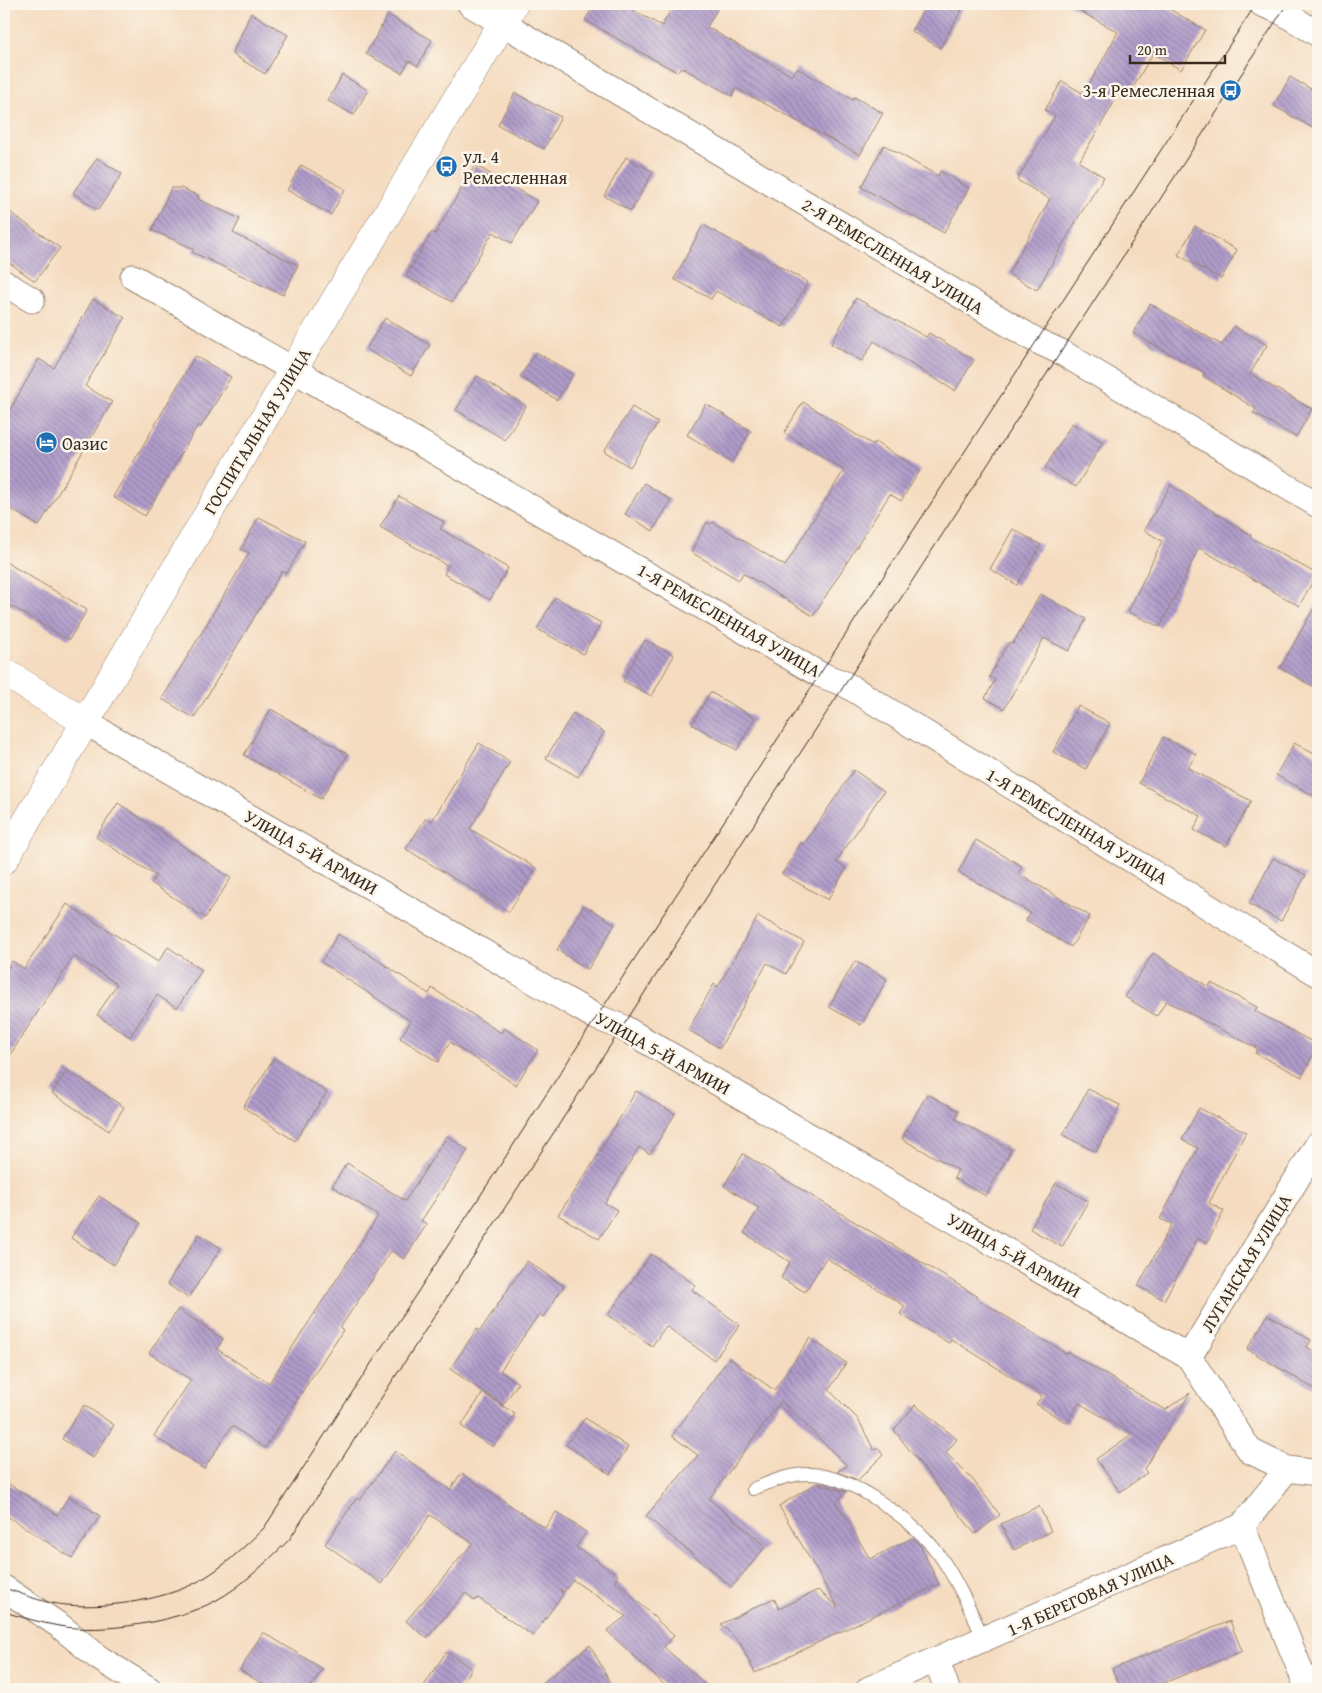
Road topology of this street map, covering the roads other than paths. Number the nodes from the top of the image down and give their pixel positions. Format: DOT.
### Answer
graph roads {
  1 [pos="470,4"];
  2 [pos="1262,4"];
  3 [pos="508,14"];
  4 [pos="1318,34"];
  5 [pos="133,276"];
  6 [pos="4,283"];
  7 [pos="32,300"];
  8 [pos="294,368"];
  9 [pos="1318,505"];
  10 [pos="4,672"];
  11 [pos="86,722"];
  12 [pos="4,860"];
  13 [pos="1318,974"];
  14 [pos="1318,1144"];
  15 [pos="1189,1357"];
  16 [pos="1287,1469"];
  17 [pos="1318,1473"];
  18 [pos="752,1489"];
  19 [pos="1242,1526"];
  20 [pos="4,1588"];
  21 [pos="984,1640"];
  22 [pos="938,1661"];
  23 [pos="149,1689"];
  24 [pos="870,1689"];
  25 [pos="947,1689"];
  26 [pos="1308,1689"];
  1 -- 3 [label="street, 2-Я РЕМЕСЛЕННАЯ УЛИЦА"];
  2 -- 4 [label="street"];
  3 -- 8 [label="main road, ГОСПИТАЛЬНАЯ УЛИЦА"];
  3 -- 9 [label="street, 2-Я РЕМЕСЛЕННАЯ УЛИЦА"];
  5 -- 8 [label="street, 1-Я РЕМЕСЛЕННАЯ УЛИЦА"];
  6 -- 7 [label="street"];
  8 -- 11 [label="main road, ГОСПИТАЛЬНАЯ УЛИЦА"];
  8 -- 13 [label="street, 1-Я РЕМЕСЛЕННАЯ УЛИЦА"];
  10 -- 11 [label="main road, УЛИЦА 5-Й АРМИИ"];
  11 -- 12 [label="main road, ГОСПИТАЛЬНАЯ УЛИЦА"];
  11 -- 15 [label="street, УЛИЦА 5-Й АРМИИ"];
  14 -- 15 [label="street, ЛУГАНСКАЯ УЛИЦА"];
  15 -- 16 [label="street, УЛИЦА 5-Й АРМИИ"];
  16 -- 17 [label="street, УЛИЦА 5-Й АРМИИ"];
  16 -- 19 [label="street, 1-Я БЕРЕГОВАЯ УЛИЦА"];
  18 -- 21 [label="lane"];
  19 -- 21 [label="street, 1-Я БЕРЕГОВАЯ УЛИЦА"];
  19 -- 26 [label="street"];
  20 -- 23 [label="street"];
  21 -- 22 [label="street, 1-Я БЕРЕГОВАЯ УЛИЦА"];
  22 -- 24 [label="street, 1-Я БЕРЕГОВАЯ УЛИЦА"];
  22 -- 25 [label="street"];
}
